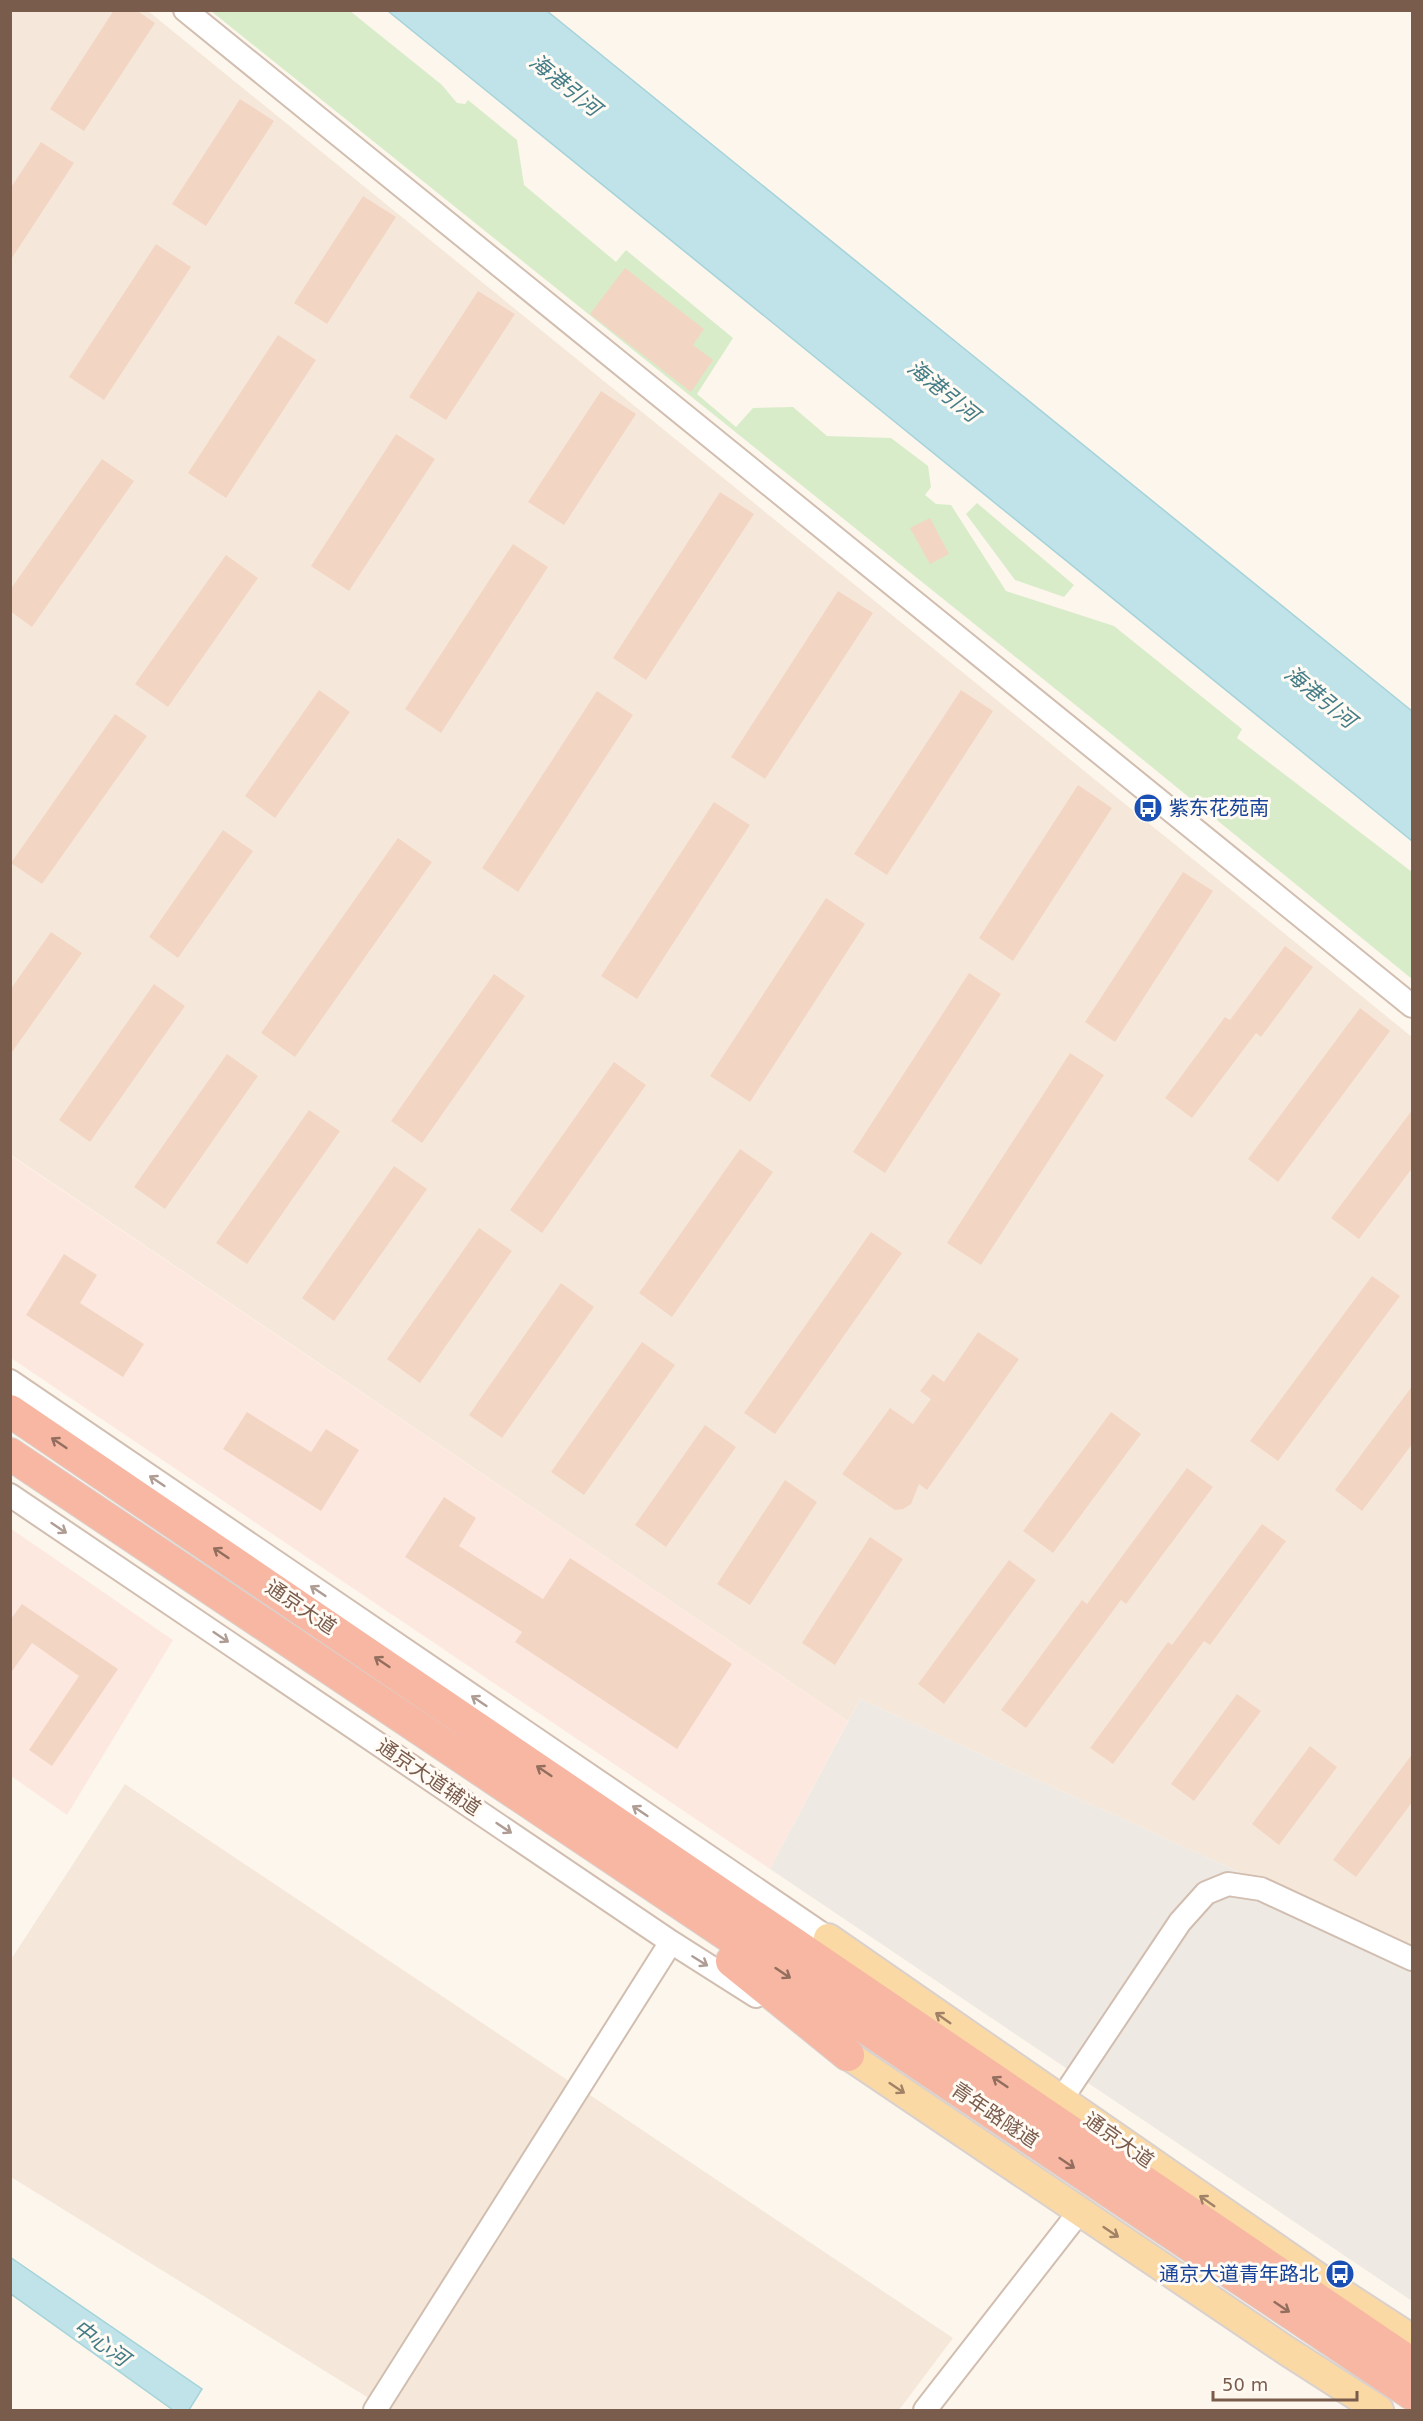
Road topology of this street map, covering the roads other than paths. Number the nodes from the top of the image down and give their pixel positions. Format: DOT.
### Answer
graph roads {
  1 [pos="185,10"];
  2 [pos="1413,1006"];
  3 [pos="10,1381"];
  4 [pos="10,1410"];
  5 [pos="10,1454"];
  6 [pos="10,1495"];
  7 [pos="592,1804"];
  8 [pos="577,1835"];
  9 [pos="828,1938"];
  10 [pos="670,1942"];
  11 [pos="1413,1959"];
  12 [pos="848,2055"];
  13 [pos="1061,2100"];
  14 [pos="1080,2211"];
  15 [pos="1413,2339"];
  16 [pos="1413,2364"];
  17 [pos="1413,2394"];
  18 [pos="375,2410"];
  19 [pos="925,2410"];
  20 [pos="1379,2410"];
  1 -- 2 [label="street"];
  9 -- 3 [label="street, one-way"];
  7 -- 4 [label="highway, 通京大道, one-way"];
  5 -- 8 [label="highway, 通京大道"];
  6 -- 10 [label="street, 通京大道辅道, one-way"];
  7 -- 9 [label="highway"];
  16 -- 7 [label="highway, 青年路隧道, one-way"];
  8 -- 12 [label="highway"];
  8 -- 17 [label="highway, 青年路隧道, one-way"];
  13 -- 9 [label="main road, 通京大道, one-way"];
  10 -- 12 [label="street, 通京大道辅道, one-way"];
  10 -- 18 [label="street"];
  11 -- 13 [label="street"];
  12 -- 14 [label="main road, one-way"];
  15 -- 13 [label="main road, 通京大道, one-way"];
  14 -- 19 [label="street"];
  14 -- 20 [label="main road, one-way"];
}
